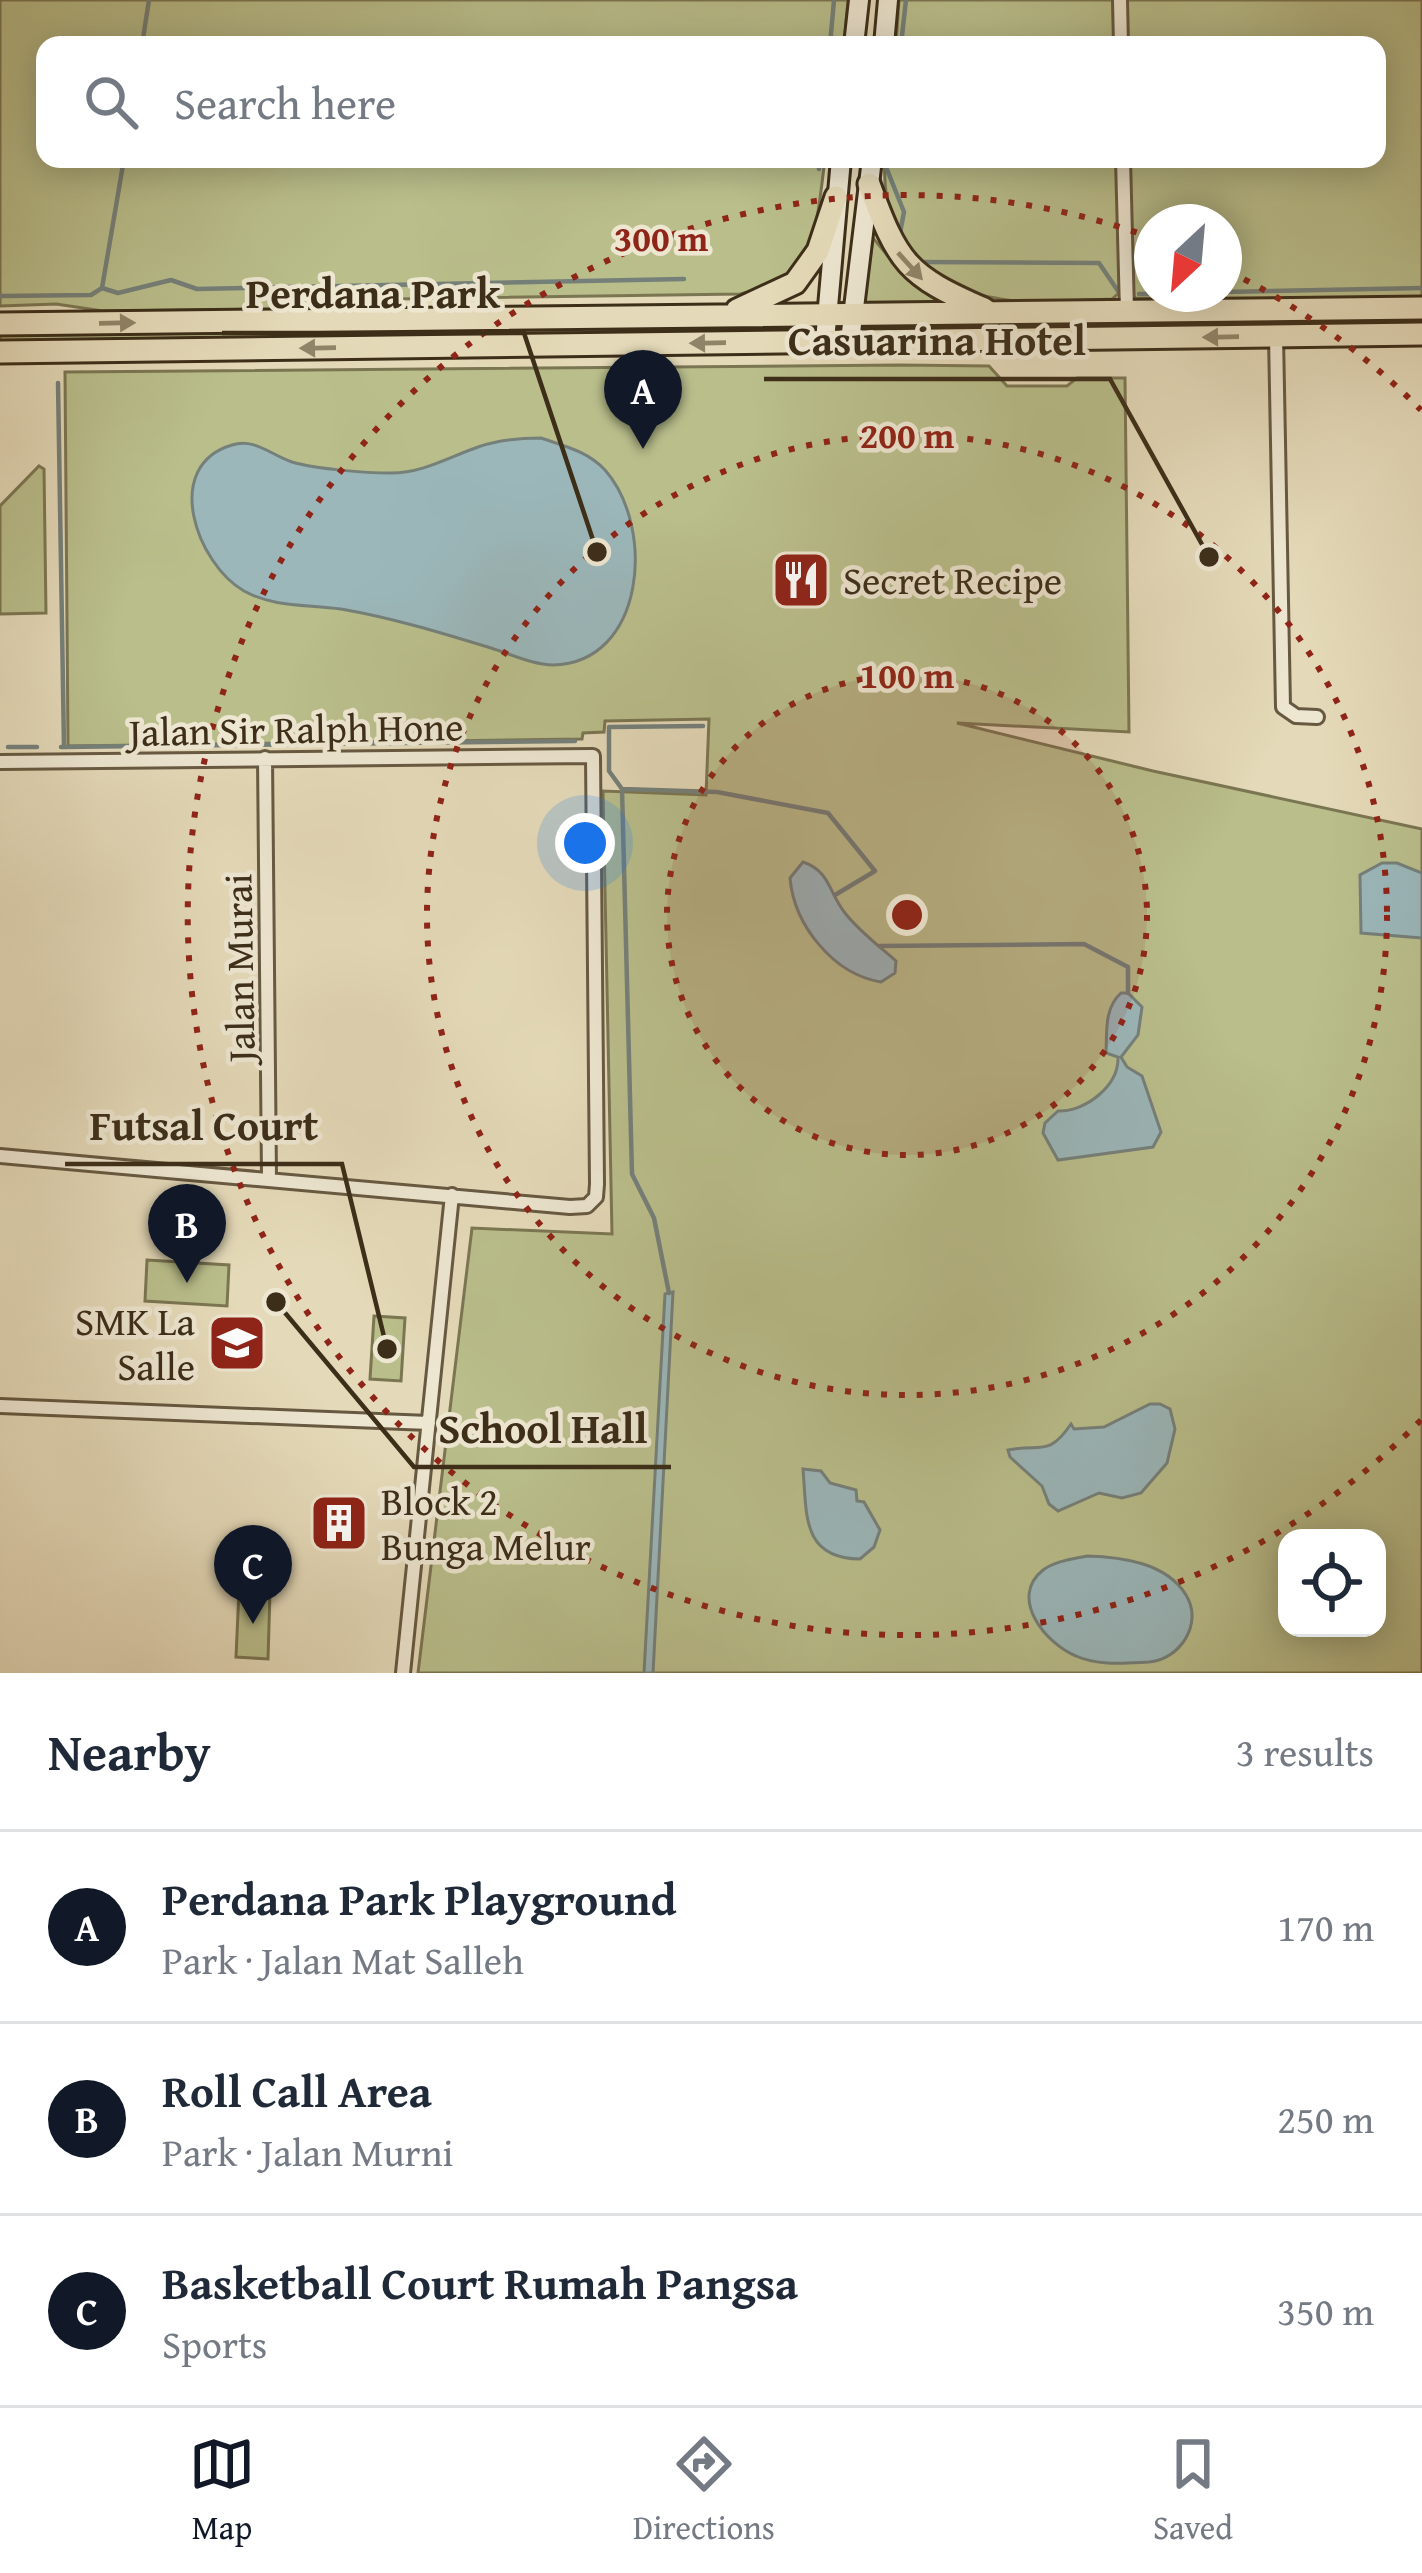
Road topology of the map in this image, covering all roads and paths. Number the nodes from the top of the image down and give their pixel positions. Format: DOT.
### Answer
graph roads {
  1 [pos="859,0"];
  2 [pos="888,0"];
  3 [pos="1120,0"];
  4 [pos="855,36"];
  5 [pos="885,36"];
  6 [pos="1121,36"];
  7 [pos="840,168"];
  8 [pos="871,168"];
  9 [pos="1123,168"];
  10 [pos="869,184"];
  11 [pos="836,197"];
  12 [pos="1422,308"];
  13 [pos="1127,310"];
  14 [pos="990,312"];
  15 [pos="826,315"];
  16 [pos="852,315"];
  17 [pos="726,316"];
  18 [pos="0,324"];
  19 [pos="1422,334"];
  20 [pos="1276,337"];
  21 [pos="825,341"];
  22 [pos="850,341"];
  23 [pos="0,352"];
  24 [pos="1317,717"];
  25 [pos="265,758"];
  26 [pos="0,762"];
  27 [pos="0,1156"];
  28 [pos="269,1178"];
  29 [pos="452,1195"];
  30 [pos="0,1406"];
  31 [pos="429,1423"];
  32 [pos="403,1673"];
  1 -- 4 [label="main road"];
  2 -- 5 [label="main road"];
  3 -- 6 [label="street"];
  7 -- 11 [label="main road"];
  8 -- 10 [label="main road"];
  9 -- 13 [label="street"];
  10 -- 14 [label="main road, one-way"];
  10 -- 16 [label="main road"];
  11 -- 15 [label="main road"];
  11 -- 17 [label="main road"];
  12 -- 13 [label="main road"];
  13 -- 14 [label="main road"];
  14 -- 16 [label="main road"];
  15 -- 16 [label="main road"];
  15 -- 17 [label="main road"];
  15 -- 21 [label="main road"];
  16 -- 22 [label="main road"];
  18 -- 17 [label="main road, one-way"];
  19 -- 20 [label="main road"];
  20 -- 22 [label="main road, one-way"];
  20 -- 24 [label="street"];
  21 -- 22 [label="main road"];
  21 -- 23 [label="main road, one-way"];
  25 -- 26 [label="street, Jalan Sir Ralph Hone"];
  25 -- 28 [label="street, Jalan Murai"];
  25 -- 29 [label="street, Jalan Sir Ralph Hone"];
  27 -- 28 [label="street"];
  28 -- 29 [label="street"];
  29 -- 31 [label="street"];
  30 -- 31 [label="street"];
  31 -- 32 [label="street"];
}
